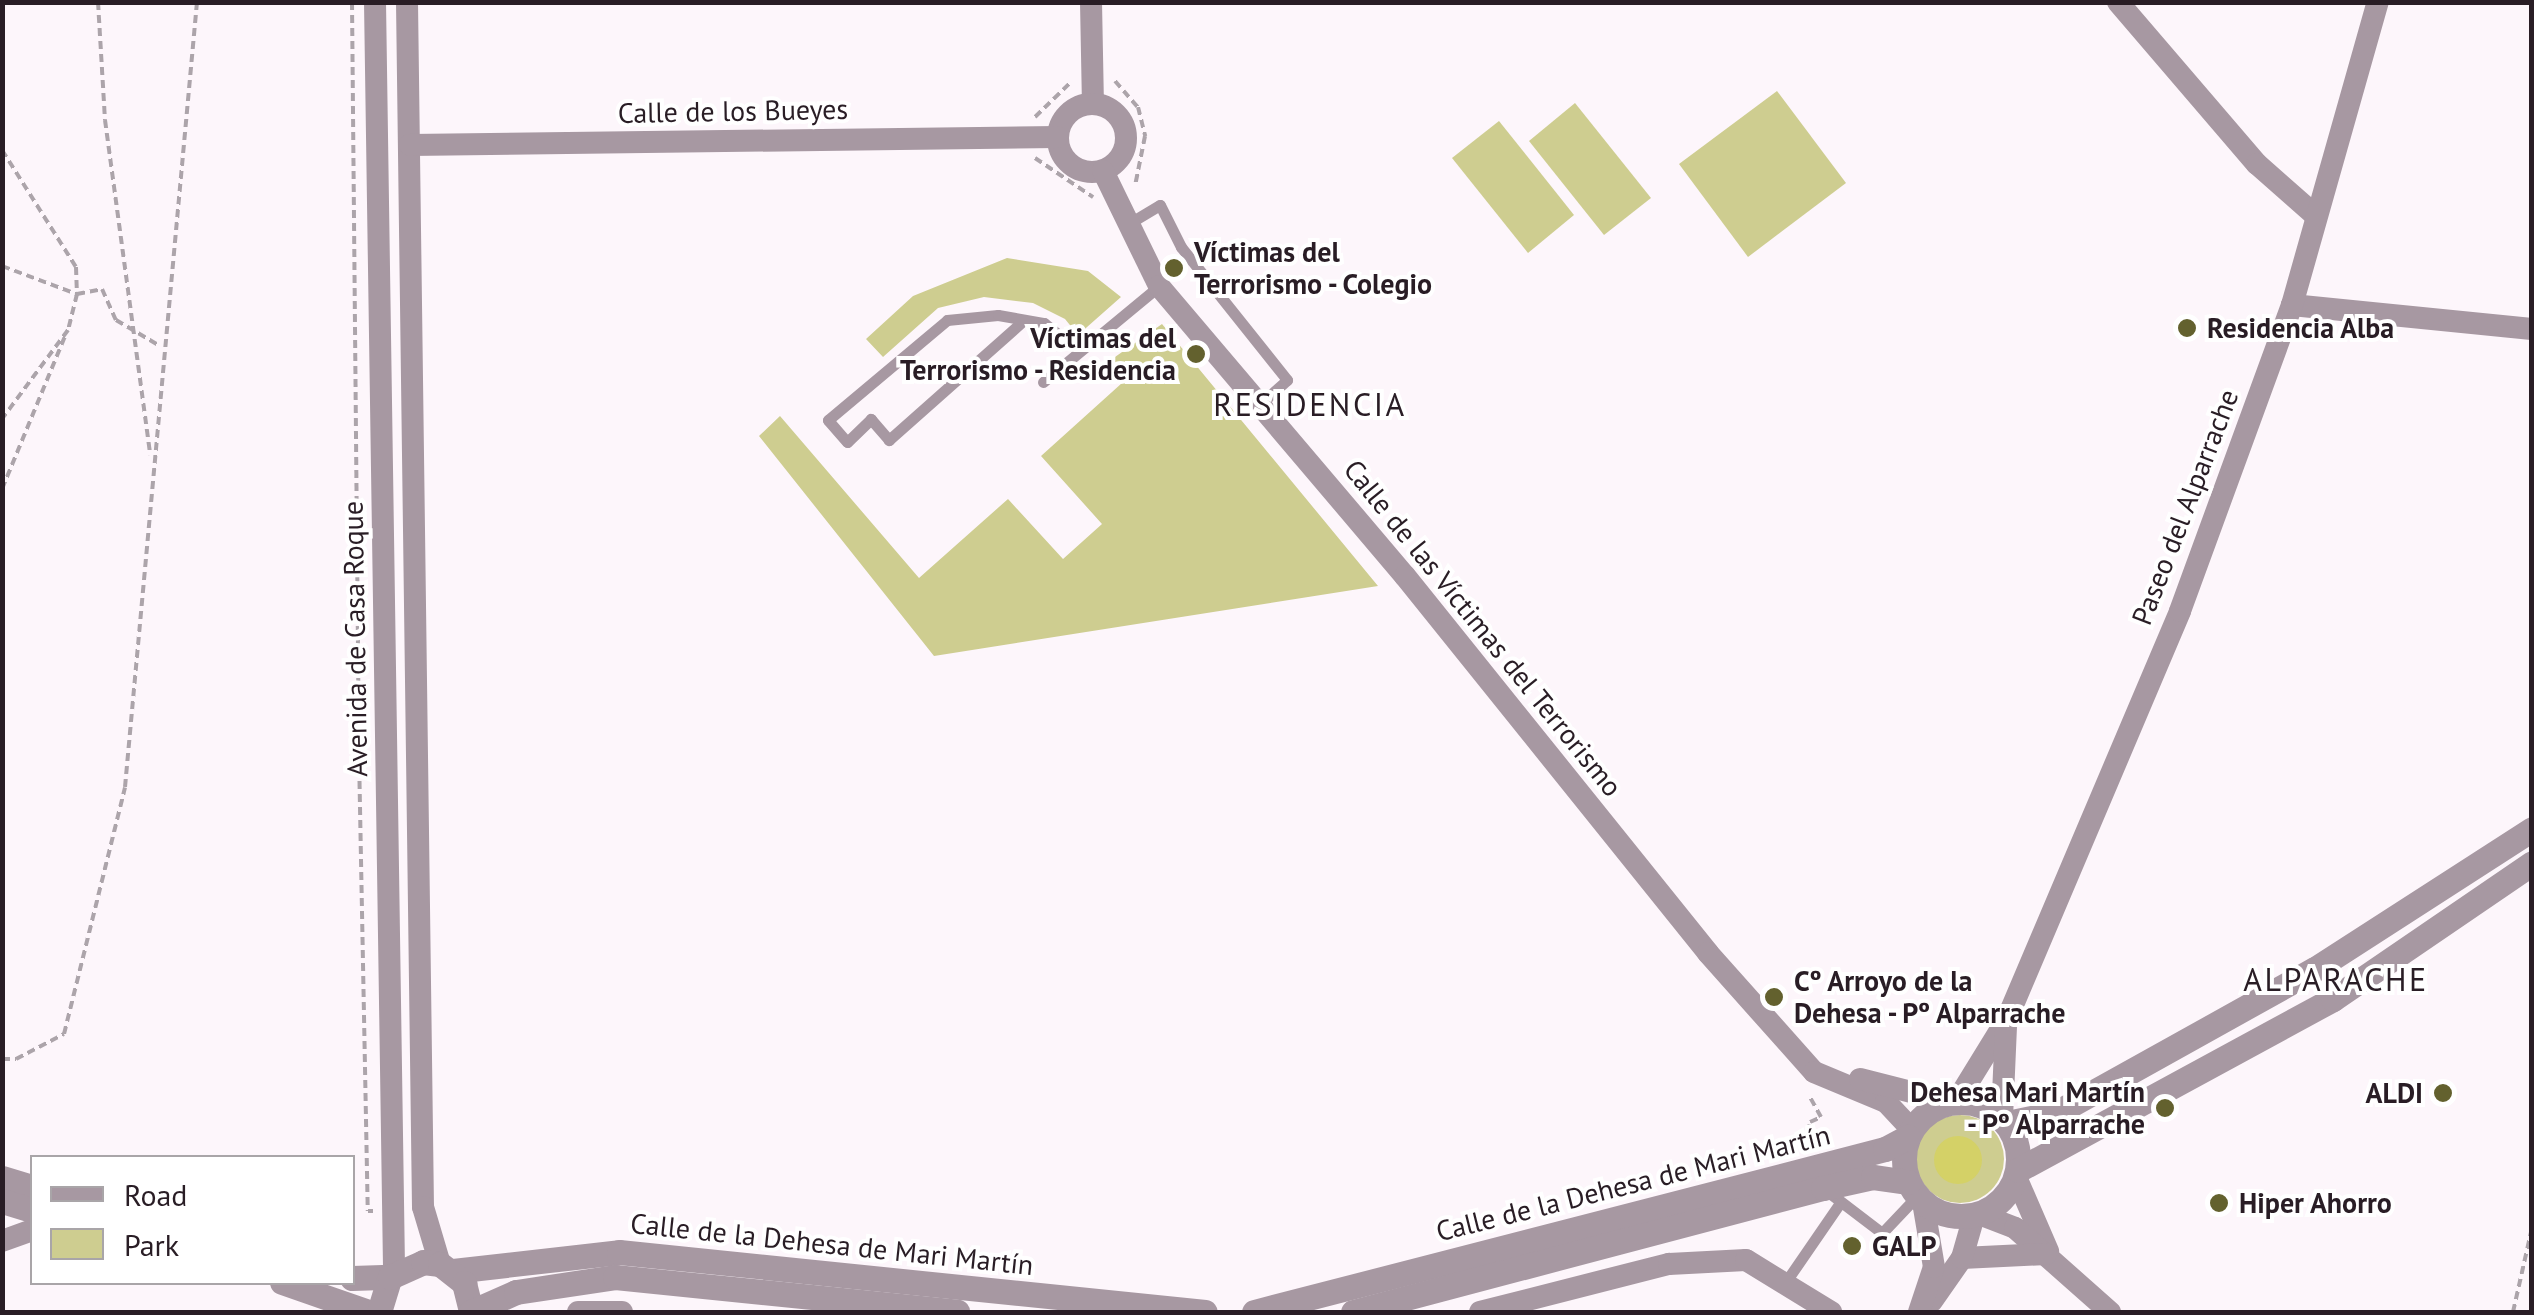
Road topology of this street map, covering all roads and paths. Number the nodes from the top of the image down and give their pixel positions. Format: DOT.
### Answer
graph roads {
  1 [pos="98,2"];
  2 [pos="197,2"];
  3 [pos="352,2"];
  4 [pos="375,2"];
  5 [pos="407,2"];
  6 [pos="1091,2"];
  7 [pos="2118,2"];
  8 [pos="2378,2"];
  9 [pos="1093,103"];
  10 [pos="1057,137"];
  11 [pos="410,145"];
  12 [pos="2,150"];
  13 [pos="1104,171"];
  14 [pos="2316,216"];
  15 [pos="1128,224"];
  16 [pos="2,266"];
  17 [pos="1159,286"];
  18 [pos="77,294"];
  19 [pos="2292,305"];
  20 [pos="1024,320"];
  21 [pos="2532,329"];
  22 [pos="68,330"];
  23 [pos="135,332"];
  24 [pos="160,346"];
  25 [pos="1078,350"];
  26 [pos="1043,382"];
  27 [pos="1259,405"];
  28 [pos="2,419"];
  29 [pos="151,463"];
  30 [pos="2,489"];
  31 [pos="2532,819"];
  32 [pos="2532,828"];
  33 [pos="2506,846"];
  34 [pos="2532,863"];
  35 [pos="2007,1019"];
  36 [pos="1805,1058"];
  37 [pos="2,1059"];
  38 [pos="1953,1102"];
  39 [pos="2004,1120"];
  40 [pos="1910,1134"];
  41 [pos="2017,1174"];
  42 [pos="2,1178"];
  43 [pos="30,1186"];
  44 [pos="1916,1193"];
  45 [pos="1831,1196"];
  46 [pos="2,1201"];
  47 [pos="30,1209"];
  48 [pos="368,1211"];
  49 [pos="1977,1215"];
  50 [pos="2532,1228"];
  51 [pos="30,1231"];
  52 [pos="2,1241"];
  53 [pos="2050,1254"];
  54 [pos="1962,1258"];
  55 [pos="446,1268"];
  56 [pos="392,1275"];
  57 [pos="355,1278"];
  58 [pos="1787,1280"];
  59 [pos="291,1285"];
  60 [pos="1519,1307"];
  61 [pos="1820,1309"];
  62 [pos="368,1312"];
  63 [pos="379,1312"];
  64 [pos="471,1312"];
  65 [pos="578,1312"];
  66 [pos="622,1312"];
  67 [pos="957,1312"];
  68 [pos="1205,1312"];
  69 [pos="1254,1312"];
  70 [pos="1353,1312"];
  71 [pos="1480,1312"];
  72 [pos="1922,1312"];
  73 [pos="2110,1312"];
  74 [pos="2513,1312"];
  1 -- 23 [label="path"];
  2 -- 24 [label="path"];
  3 -- 48 [label="path"];
  4 -- 56 [label="street, Avenida de Casa Roque"];
  5 -- 11 [label="street"];
  6 -- 9 [label="street"];
  7 -- 14 [label="street"];
  8 -- 14 [label="street, Paseo del Alparrache"];
  9 -- 10 [label="street"];
  9 -- 13 [label="street"];
  10 -- 11 [label="street, Calle de los Bueyes"];
  10 -- 13 [label="street"];
  11 -- 55 [label="street"];
  12 -- 18 [label="path"];
  13 -- 15 [label="street, Calle de las Víctimas del Terrorismo"];
  14 -- 19 [label="street, Paseo del Alparrache"];
  15 -- 17 [label="street, Calle de las Víctimas del Terrorismo"];
  15 -- 27 [label="lane"];
  16 -- 18 [label="path"];
  17 -- 25 [label="lane"];
  17 -- 27 [label="street, Calle de las Víctimas del Terrorismo"];
  18 -- 22 [label="path"];
  18 -- 23 [label="path"];
  19 -- 21 [label="street"];
  19 -- 35 [label="street, Paseo del Alparrache"];
  20 -- 20 [label="lane"];
  20 -- 25 [label="lane"];
  22 -- 28 [label="path"];
  22 -- 30 [label="path"];
  23 -- 24 [label="path"];
  23 -- 29 [label="path"];
  24 -- 29 [label="path"];
  25 -- 26 [label="lane"];
  27 -- 36 [label="street, Calle de las Víctimas del Terrorismo"];
  29 -- 37 [label="path"];
  31 -- 33 [label="street"];
  32 -- 33 [label="street"];
  33 -- 39 [label="street"];
  34 -- 41 [label="street"];
  35 -- 38 [label="street, Paseo del Alparrache"];
  35 -- 39 [label="street, Paseo del Alparrache"];
  36 -- 38 [label="street"];
  36 -- 40 [label="street, Calle de las Víctimas del Terrorismo"];
  38 -- 39 [label="street"];
  38 -- 40 [label="street"];
  39 -- 41 [label="street"];
  40 -- 44 [label="street"];
  40 -- 69 [label="street, Calle de la Dehesa de Mari Martín"];
  41 -- 49 [label="street"];
  41 -- 53 [label="street"];
  42 -- 43 [label="street"];
  44 -- 45 [label="street, Calle de la Dehesa de Mari Martín"];
  44 -- 45 [label="lane"];
  44 -- 49 [label="street"];
  44 -- 72 [label="street"];
  45 -- 58 [label="lane"];
  45 -- 70 [label="street, Calle de la Dehesa de Mari Martín"];
  46 -- 47 [label="street"];
  49 -- 53 [label="street"];
  49 -- 54 [label="street"];
  50 -- 74 [label="path"];
  51 -- 52 [label="street"];
  53 -- 54 [label="street"];
  53 -- 73 [label="street"];
  54 -- 72 [label="street"];
  55 -- 56 [label="street, Calle de la Dehesa de Mari Martín"];
  55 -- 64 [label="street"];
  55 -- 68 [label="street, Calle de la Dehesa de Mari Martín"];
  56 -- 57 [label="street"];
  56 -- 63 [label="street"];
  58 -- 60 [label="street"];
  58 -- 61 [label="street"];
  59 -- 62 [label="street"];
  60 -- 71 [label="street"];
  64 -- 67 [label="street, Calle de la Dehesa de Mari Martín"];
  65 -- 66 [label="street"];
}
